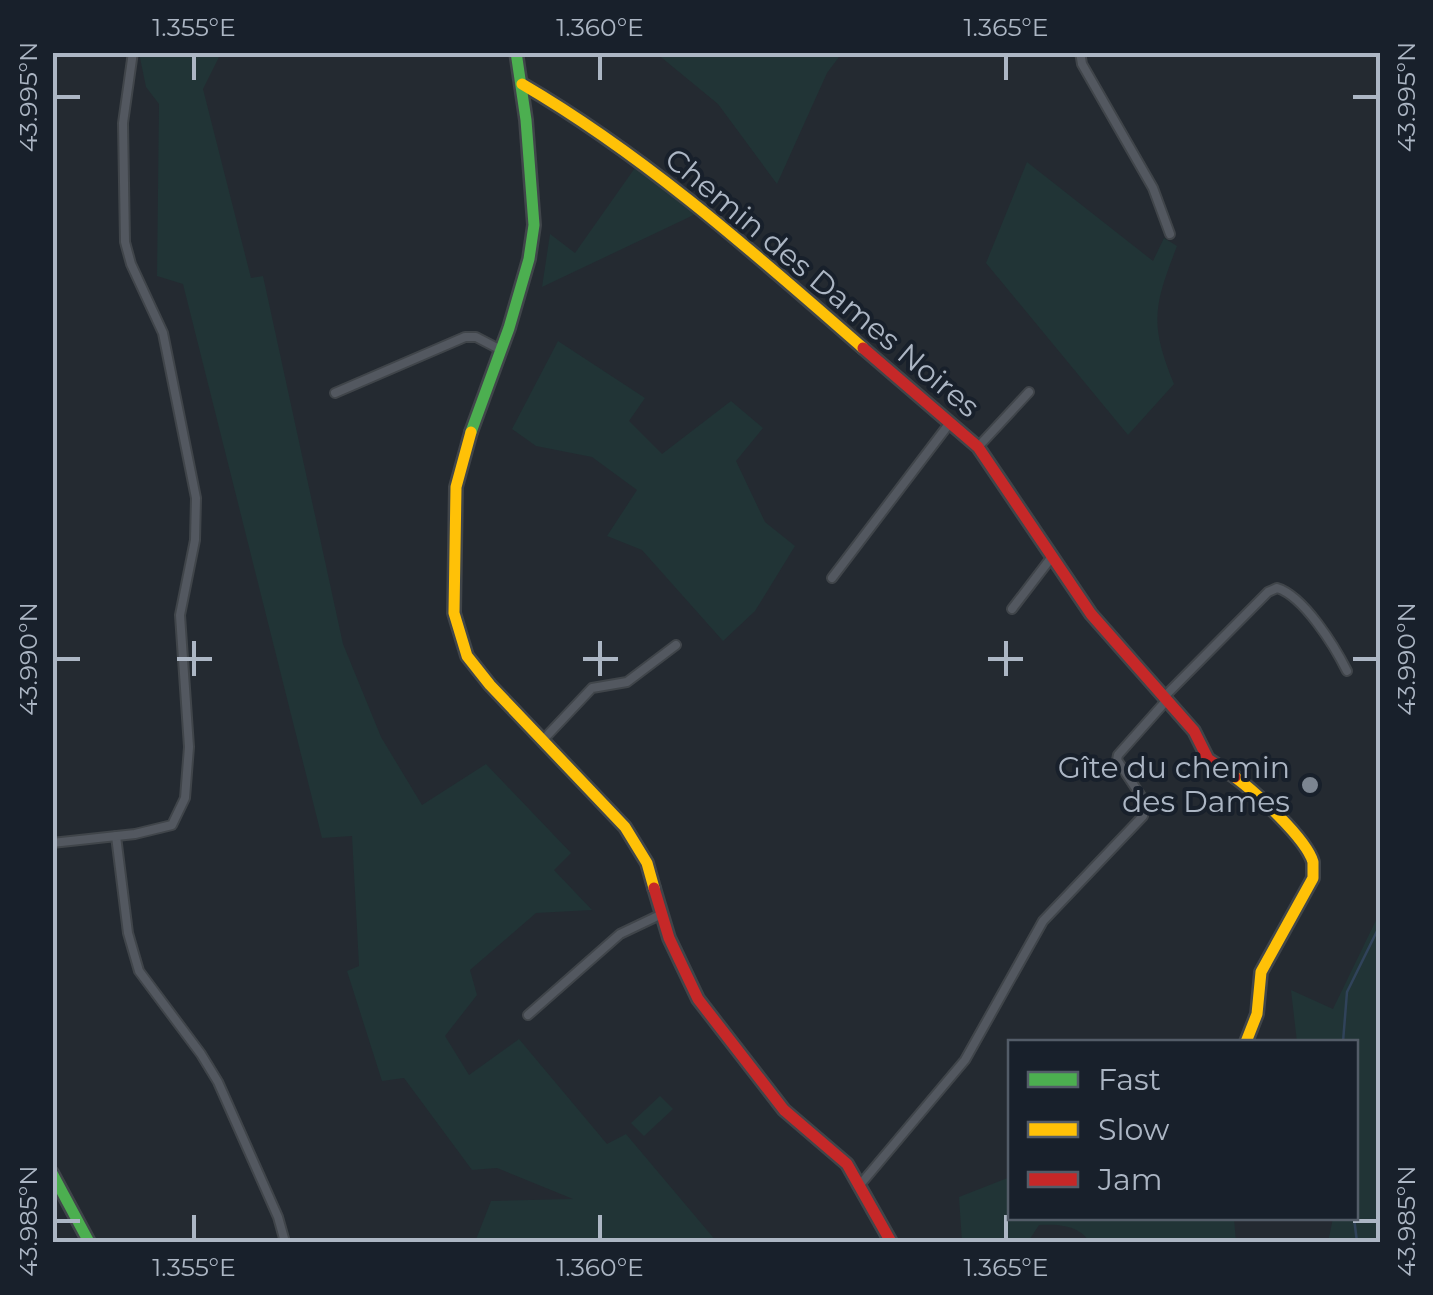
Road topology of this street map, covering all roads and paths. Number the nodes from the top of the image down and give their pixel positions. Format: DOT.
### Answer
graph roads {
  1 [pos="133,52"];
  2 [pos="516,52"];
  3 [pos="1080,52"];
  4 [pos="522,84"];
  5 [pos="1170,234"];
  6 [pos="501,350"];
  7 [pos="1029,392"];
  8 [pos="335,393"];
  9 [pos="949,424"];
  10 [pos="978,448"];
  11 [pos="1051,558"];
  12 [pos="832,578"];
  13 [pos="1012,608"];
  14 [pos="676,645"];
  15 [pos="1347,671"];
  16 [pos="1165,699"];
  17 [pos="542,742"];
  18 [pos="116,836"];
  19 [pos="52,843"];
  20 [pos="662,914"];
  21 [pos="528,1015"];
  22 [pos="1247,1040"];
  23 [pos="52,1173"];
  24 [pos="858,1186"];
  25 [pos="88,1242"];
  26 [pos="285,1242"];
  27 [pos="891,1242"];
  1 -- 18 [label="street"];
  2 -- 4 [label="street"];
  3 -- 5 [label="street"];
  4 -- 6 [label="street"];
  4 -- 9 [label="street, Chemin des Dames Noires"];
  6 -- 8 [label="street"];
  6 -- 17 [label="street"];
  7 -- 10 [label="street"];
  9 -- 10 [label="street, Chemin des Dames Noires"];
  9 -- 12 [label="street"];
  10 -- 11 [label="street, Chemin des Dames Noires"];
  11 -- 13 [label="street"];
  11 -- 16 [label="street, Chemin des Dames Noires"];
  14 -- 17 [label="street"];
  15 -- 16 [label="street"];
  16 -- 22 [label="street, Chemin des Dames Noires"];
  16 -- 24 [label="street"];
  17 -- 20 [label="street"];
  18 -- 19 [label="street"];
  18 -- 26 [label="street"];
  20 -- 21 [label="street"];
  20 -- 24 [label="street"];
  23 -- 25 [label="street"];
  24 -- 27 [label="street"];
}
